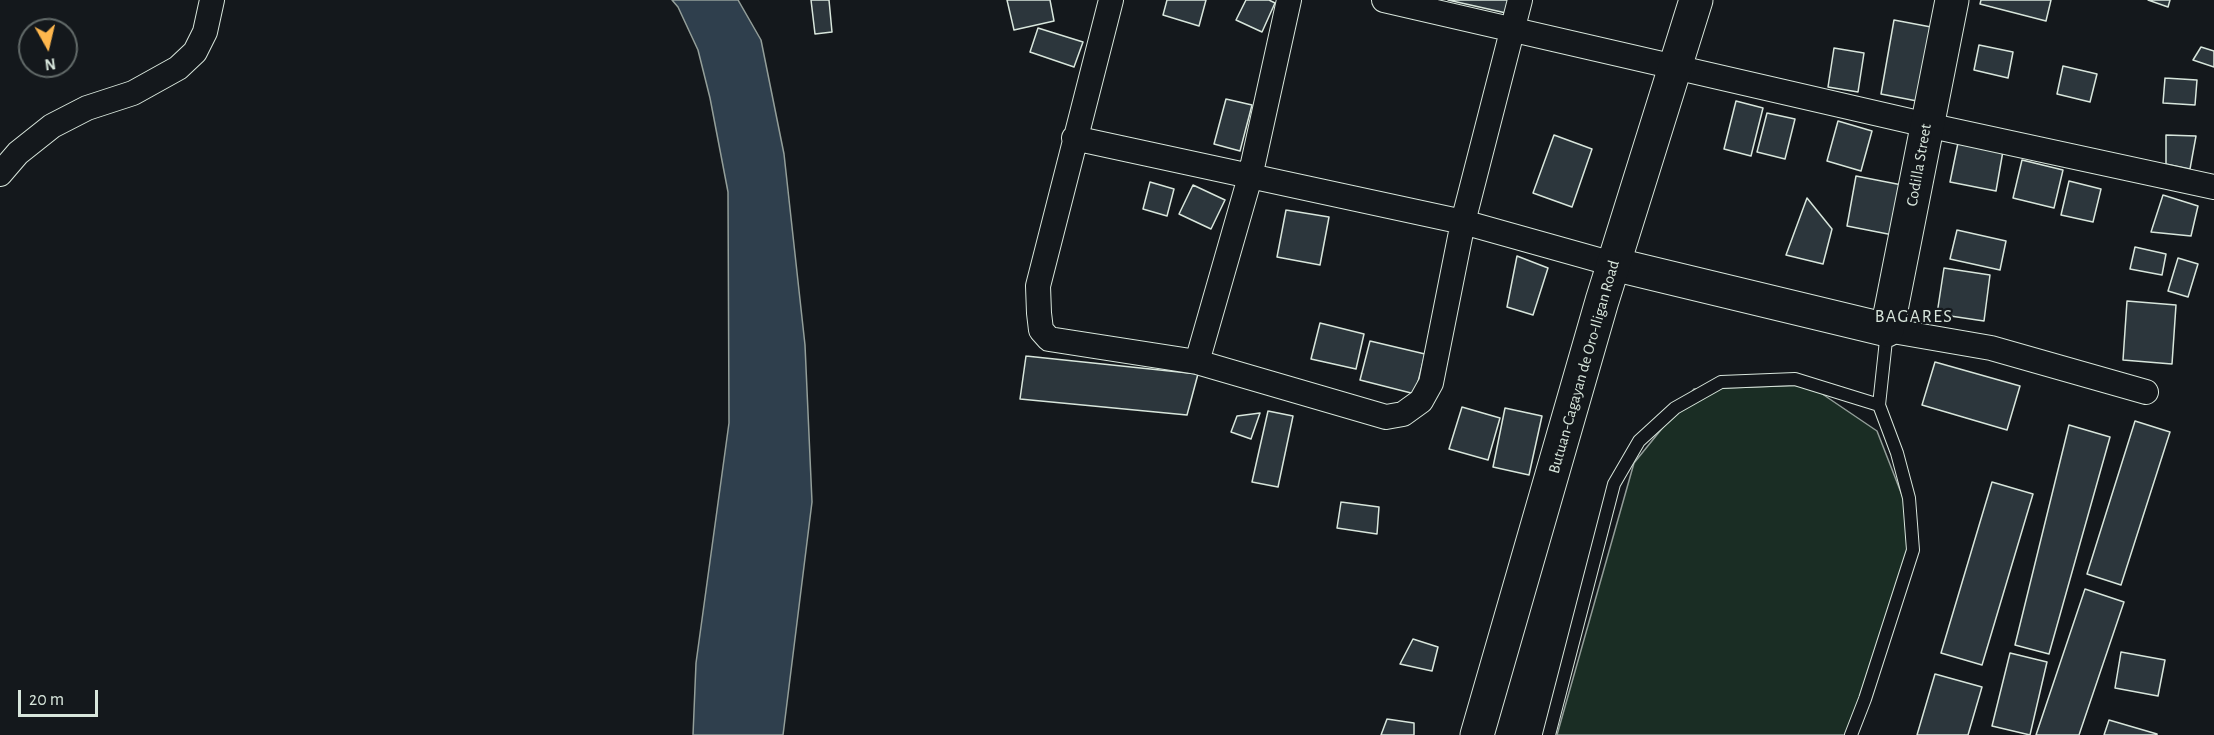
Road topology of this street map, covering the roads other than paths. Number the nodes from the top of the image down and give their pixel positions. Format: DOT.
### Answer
graph roads {
  1 [pos="212,0"];
  2 [pos="1110,0"];
  3 [pos="1289,0"];
  4 [pos="1384,0"];
  5 [pos="1520,0"];
  6 [pos="1696,0"];
  7 [pos="1952,0"];
  8 [pos="1512,31"];
  9 [pos="1674,67"];
  10 [pos="1927,125"];
  11 [pos="1074,138"];
  12 [pos="0,174"];
  13 [pos="1250,177"];
  14 [pos="2214,187"];
  15 [pos="1463,222"];
  16 [pos="1613,264"];
  17 [pos="1887,330"];
  18 [pos="1197,362"];
  19 [pos="2146,392"];
  20 [pos="1879,405"];
  21 [pos="1477,735"];
  22 [pos="1549,735"];
  23 [pos="1851,735"];
  1 -- 12 [label="street"];
  2 -- 11 [label="street"];
  3 -- 13 [label="street"];
  4 -- 8 [label="street"];
  5 -- 8 [label="street"];
  6 -- 9 [label="main road, Butuan-Cagayan de Oro-Iligan Road"];
  7 -- 10 [label="main road, Codilla Street"];
  8 -- 9 [label="street"];
  8 -- 15 [label="street"];
  9 -- 10 [label="street"];
  9 -- 16 [label="main road, Butuan-Cagayan de Oro-Iligan Road"];
  10 -- 14 [label="street"];
  10 -- 17 [label="main road, Codilla Street"];
  11 -- 13 [label="street"];
  11 -- 18 [label="street"];
  13 -- 15 [label="street"];
  13 -- 18 [label="street"];
  15 -- 16 [label="street"];
  15 -- 18 [label="street"];
  16 -- 17 [label="main road"];
  16 -- 21 [label="main road, Butuan-Cagayan de Oro-Iligan Road"];
  17 -- 19 [label="street"];
  17 -- 20 [label="lane"];
  20 -- 22 [label="lane"];
  20 -- 23 [label="lane"];
}
